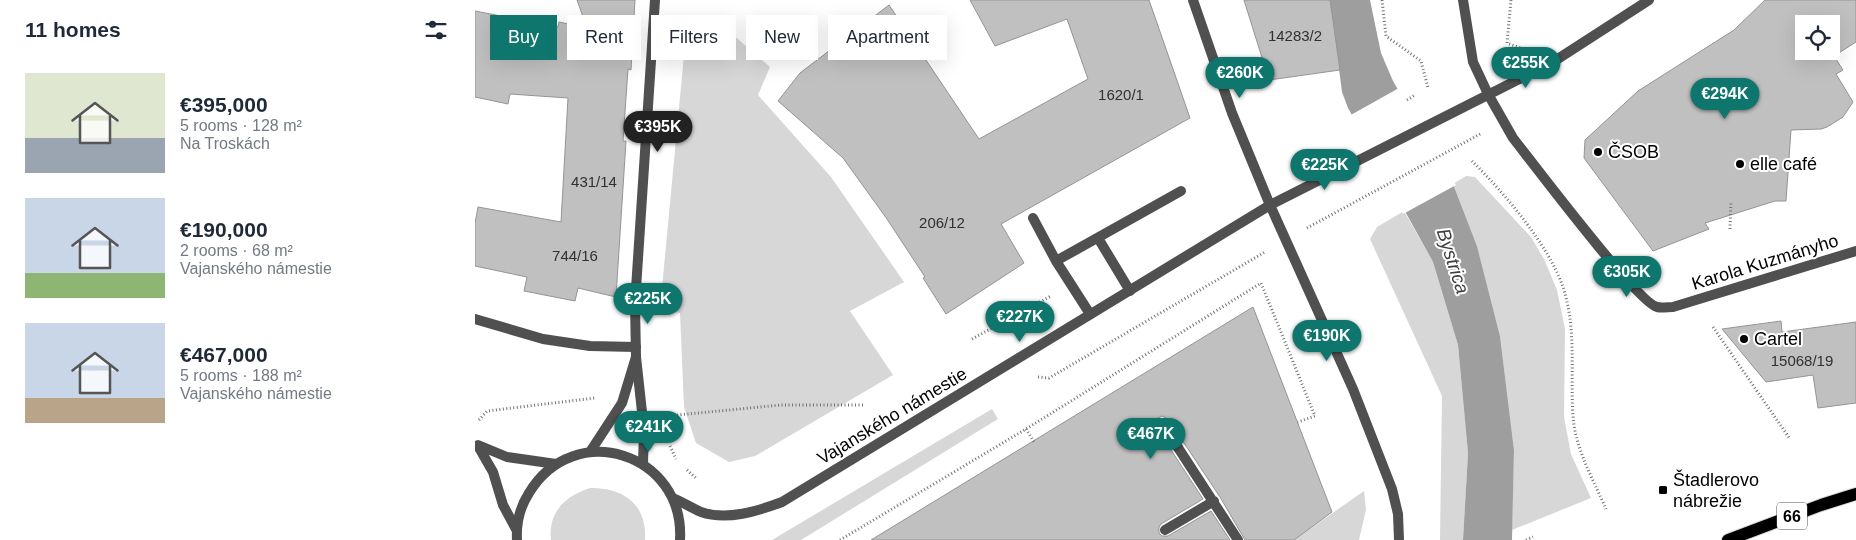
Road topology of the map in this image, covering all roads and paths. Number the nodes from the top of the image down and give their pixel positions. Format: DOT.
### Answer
graph roads {
  1 [pos="655,0"];
  2 [pos="1193,0"];
  3 [pos="1382,0"];
  4 [pos="1463,0"];
  5 [pos="1511,0"];
  6 [pos="1649,0"];
  7 [pos="1507,43"];
  8 [pos="1428,88"];
  9 [pos="1488,94"];
  10 [pos="1415,95"];
  11 [pos="1407,100"];
  12 [pos="1446,152"];
  13 [pos="1472,161"];
  14 [pos="1385,184"];
  15 [pos="1181,191"];
  16 [pos="1731,201"];
  17 [pos="1271,205"];
  18 [pos="1033,218"];
  19 [pos="1730,229"];
  20 [pos="1098,238"];
  21 [pos="1856,251"];
  22 [pos="1056,261"];
  23 [pos="1071,285"];
  24 [pos="1130,291"];
  25 [pos="1090,314"];
  26 [pos="475,320"];
  27 [pos="1713,327"];
  28 [pos="972,339"];
  29 [pos="636,352"];
  30 [pos="593,397"];
  31 [pos="863,405"];
  32 [pos="487,411"];
  33 [pos="677,415"];
  34 [pos="1298,422"];
  35 [pos="1162,423"];
  36 [pos="1026,429"];
  37 [pos="1790,439"];
  38 [pos="1034,442"];
  39 [pos="477,444"];
  40 [pos="590,452"];
  41 [pos="556,464"];
  42 [pos="643,464"];
  43 [pos="1856,494"];
  44 [pos="673,498"];
  45 [pos="1214,501"];
  46 [pos="1606,508"];
  47 [pos="516,529"];
  48 [pos="1165,530"];
  49 [pos="1533,537"];
  50 [pos="517,540"];
  51 [pos="680,540"];
  52 [pos="840,540"];
  53 [pos="1238,540"];
  54 [pos="1399,540"];
  55 [pos="1526,540"];
  56 [pos="1728,540"];
  1 -- 29 [label="street"];
  2 -- 17 [label="street"];
  3 -- 8 [label="path"];
  4 -- 9 [label="street, Karola Kuzmányho"];
  5 -- 7 [label="path"];
  6 -- 9 [label="street, Vajanského námestie"];
  9 -- 17 [label="street, Vajanského námestie"];
  9 -- 21 [label="street, Karola Kuzmányho"];
  10 -- 11 [label="path"];
  12 -- 14 [label="path"];
  13 -- 46 [label="path"];
  15 -- 20 [label="street"];
  16 -- 19 [label="path"];
  17 -- 24 [label="street, Vajanského námestie"];
  17 -- 54 [label="street"];
  18 -- 22 [label="street"];
  20 -- 22 [label="street"];
  20 -- 24 [label="street"];
  22 -- 23 [label="street"];
  23 -- 25 [label="street"];
  23 -- 28 [label="path"];
  24 -- 25 [label="street, Vajanského námestie"];
  25 -- 44 [label="street, Vajanského námestie"];
  26 -- 29 [label="street"];
  27 -- 37 [label="path"];
  29 -- 40 [label="street"];
  29 -- 42 [label="street"];
  30 -- 32 [label="path"];
  31 -- 33 [label="path"];
  34 -- 36 [label="path"];
  35 -- 45 [label="street"];
  36 -- 38 [label="path"];
  36 -- 52 [label="path"];
  39 -- 41 [label="street"];
  39 -- 47 [label="street"];
  40 -- 41 [label="street"];
  40 -- 42 [label="street"];
  41 -- 47 [label="street"];
  42 -- 44 [label="street"];
  43 -- 56 [label="main road, 66"];
  44 -- 51 [label="street"];
  45 -- 48 [label="street"];
  45 -- 53 [label="street"];
  47 -- 50 [label="street"];
  49 -- 55 [label="path"];
}
